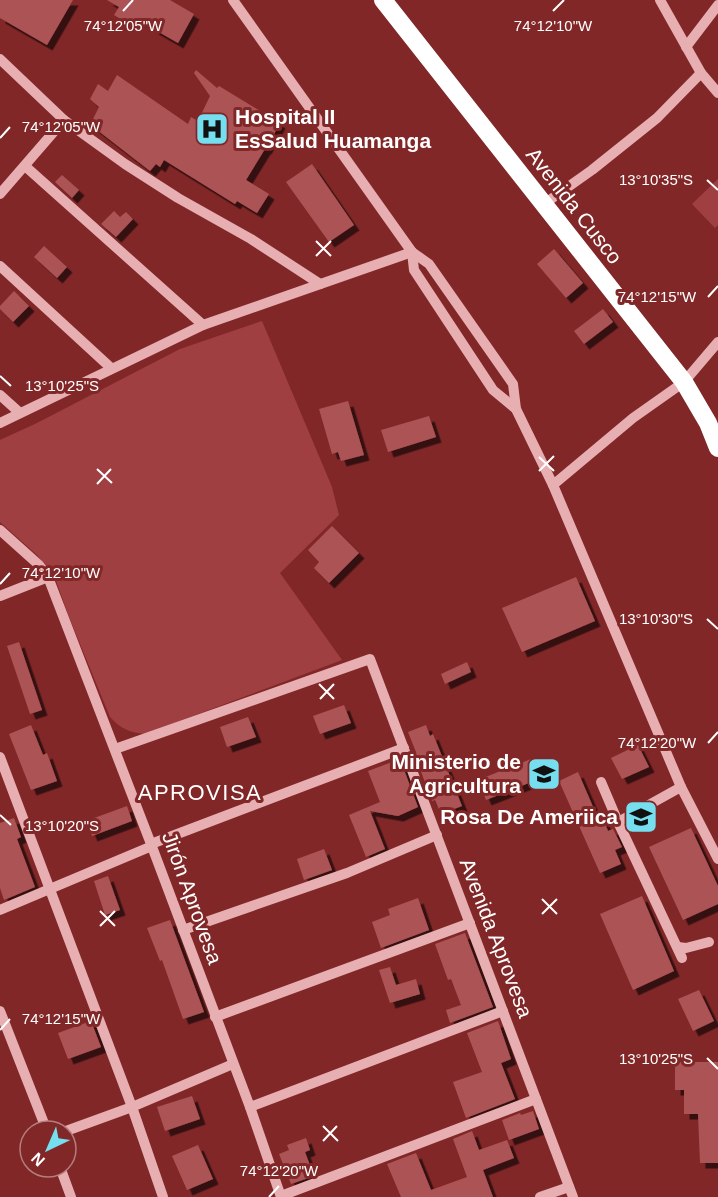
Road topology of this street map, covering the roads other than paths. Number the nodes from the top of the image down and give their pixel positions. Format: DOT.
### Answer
graph roads {
  1 [pos="233,0"];
  2 [pos="384,0"];
  3 [pos="660,0"];
  4 [pos="718,5"];
  5 [pos="686,47"];
  6 [pos="0,60"];
  7 [pos="700,73"];
  8 [pos="718,93"];
  9 [pos="64,120"];
  10 [pos="25,166"];
  11 [pos="0,194"];
  12 [pos="544,204"];
  13 [pos="412,252"];
  14 [pos="0,266"];
  15 [pos="320,284"];
  16 [pos="203,325"];
  17 [pos="718,342"];
  18 [pos="111,368"];
  19 [pos="684,382"];
  20 [pos="0,395"];
  21 [pos="516,409"];
  22 [pos="20,413"];
  23 [pos="0,423"];
  24 [pos="718,448"];
  25 [pos="553,485"];
  26 [pos="0,530"];
  27 [pos="48,577"];
  28 [pos="0,596"];
  29 [pos="404,748"];
  30 [pos="115,749"];
  31 [pos="0,757"];
  32 [pos="601,782"];
  33 [pos="681,787"];
  34 [pos="618,822"];
  35 [pos="437,835"];
  36 [pos="152,845"];
  37 [pos="718,859"];
  38 [pos="51,890"];
  39 [pos="0,910"];
  40 [pos="470,923"];
  41 [pos="183,930"];
  42 [pos="709,942"];
  43 [pos="0,1011"];
  44 [pos="503,1011"];
  45 [pos="215,1017"];
  46 [pos="233,1064"];
  47 [pos="536,1099"];
  48 [pos="132,1107"];
  49 [pos="250,1107"];
  50 [pos="42,1119"];
  51 [pos="78,1127"];
  52 [pos="64,1179"];
  53 [pos="571,1192"];
  54 [pos="70,1197"];
  55 [pos="163,1197"];
  56 [pos="281,1197"];
  57 [pos="540,1197"];
  1 -- 13 [label="street"];
  2 -- 12 [label="highway, Avenida Cusco"];
  3 -- 5 [label="street"];
  4 -- 5 [label="street"];
  5 -- 7 [label="street"];
  6 -- 9 [label="street"];
  7 -- 8 [label="street"];
  7 -- 12 [label="street"];
  9 -- 10 [label="street"];
  9 -- 15 [label="street"];
  10 -- 11 [label="street"];
  10 -- 16 [label="street"];
  12 -- 19 [label="highway, Avenida Cusco"];
  13 -- 15 [label="street"];
  13 -- 21 [label="street"];
  13 -- 21 [label="street"];
  14 -- 18 [label="street"];
  15 -- 16 [label="street"];
  16 -- 18 [label="street"];
  17 -- 19 [label="street"];
  18 -- 22 [label="street"];
  19 -- 24 [label="highway, Avenida Cusco"];
  19 -- 25 [label="street"];
  20 -- 22 [label="street"];
  21 -- 25 [label="street"];
  22 -- 23 [label="street"];
  25 -- 33 [label="street"];
  26 -- 27 [label="street, Jirón Aprovesa"];
  27 -- 28 [label="street"];
  27 -- 30 [label="street, Jirón Aprovesa"];
  29 -- 30 [label="street, Avenida Aprovesa"];
  29 -- 35 [label="street, Avenida Aprovesa"];
  29 -- 36 [label="street"];
  30 -- 36 [label="street, Jirón Aprovesa"];
  31 -- 38 [label="street"];
  32 -- 34 [label="street"];
  33 -- 34 [label="street"];
  33 -- 37 [label="street"];
  34 -- 42 [label="street"];
  35 -- 40 [label="street, Avenida Aprovesa"];
  35 -- 41 [label="street"];
  36 -- 38 [label="street"];
  36 -- 41 [label="street, Jirón Aprovesa"];
  38 -- 39 [label="street"];
  38 -- 48 [label="street"];
  40 -- 44 [label="street, Avenida Aprovesa"];
  40 -- 45 [label="street"];
  41 -- 45 [label="street, Jirón Aprovesa"];
  43 -- 50 [label="street"];
  44 -- 47 [label="street, Avenida Aprovesa"];
  44 -- 49 [label="street"];
  45 -- 46 [label="street, Jirón Aprovesa"];
  46 -- 48 [label="street"];
  46 -- 49 [label="street, Jirón Aprovesa"];
  47 -- 53 [label="street, Avenida Aprovesa"];
  47 -- 56 [label="street"];
  48 -- 51 [label="street"];
  48 -- 55 [label="street"];
  49 -- 56 [label="street, Jirón Aprovesa"];
  52 -- 54 [label="street"];
  53 -- 57 [label="street"];
}
